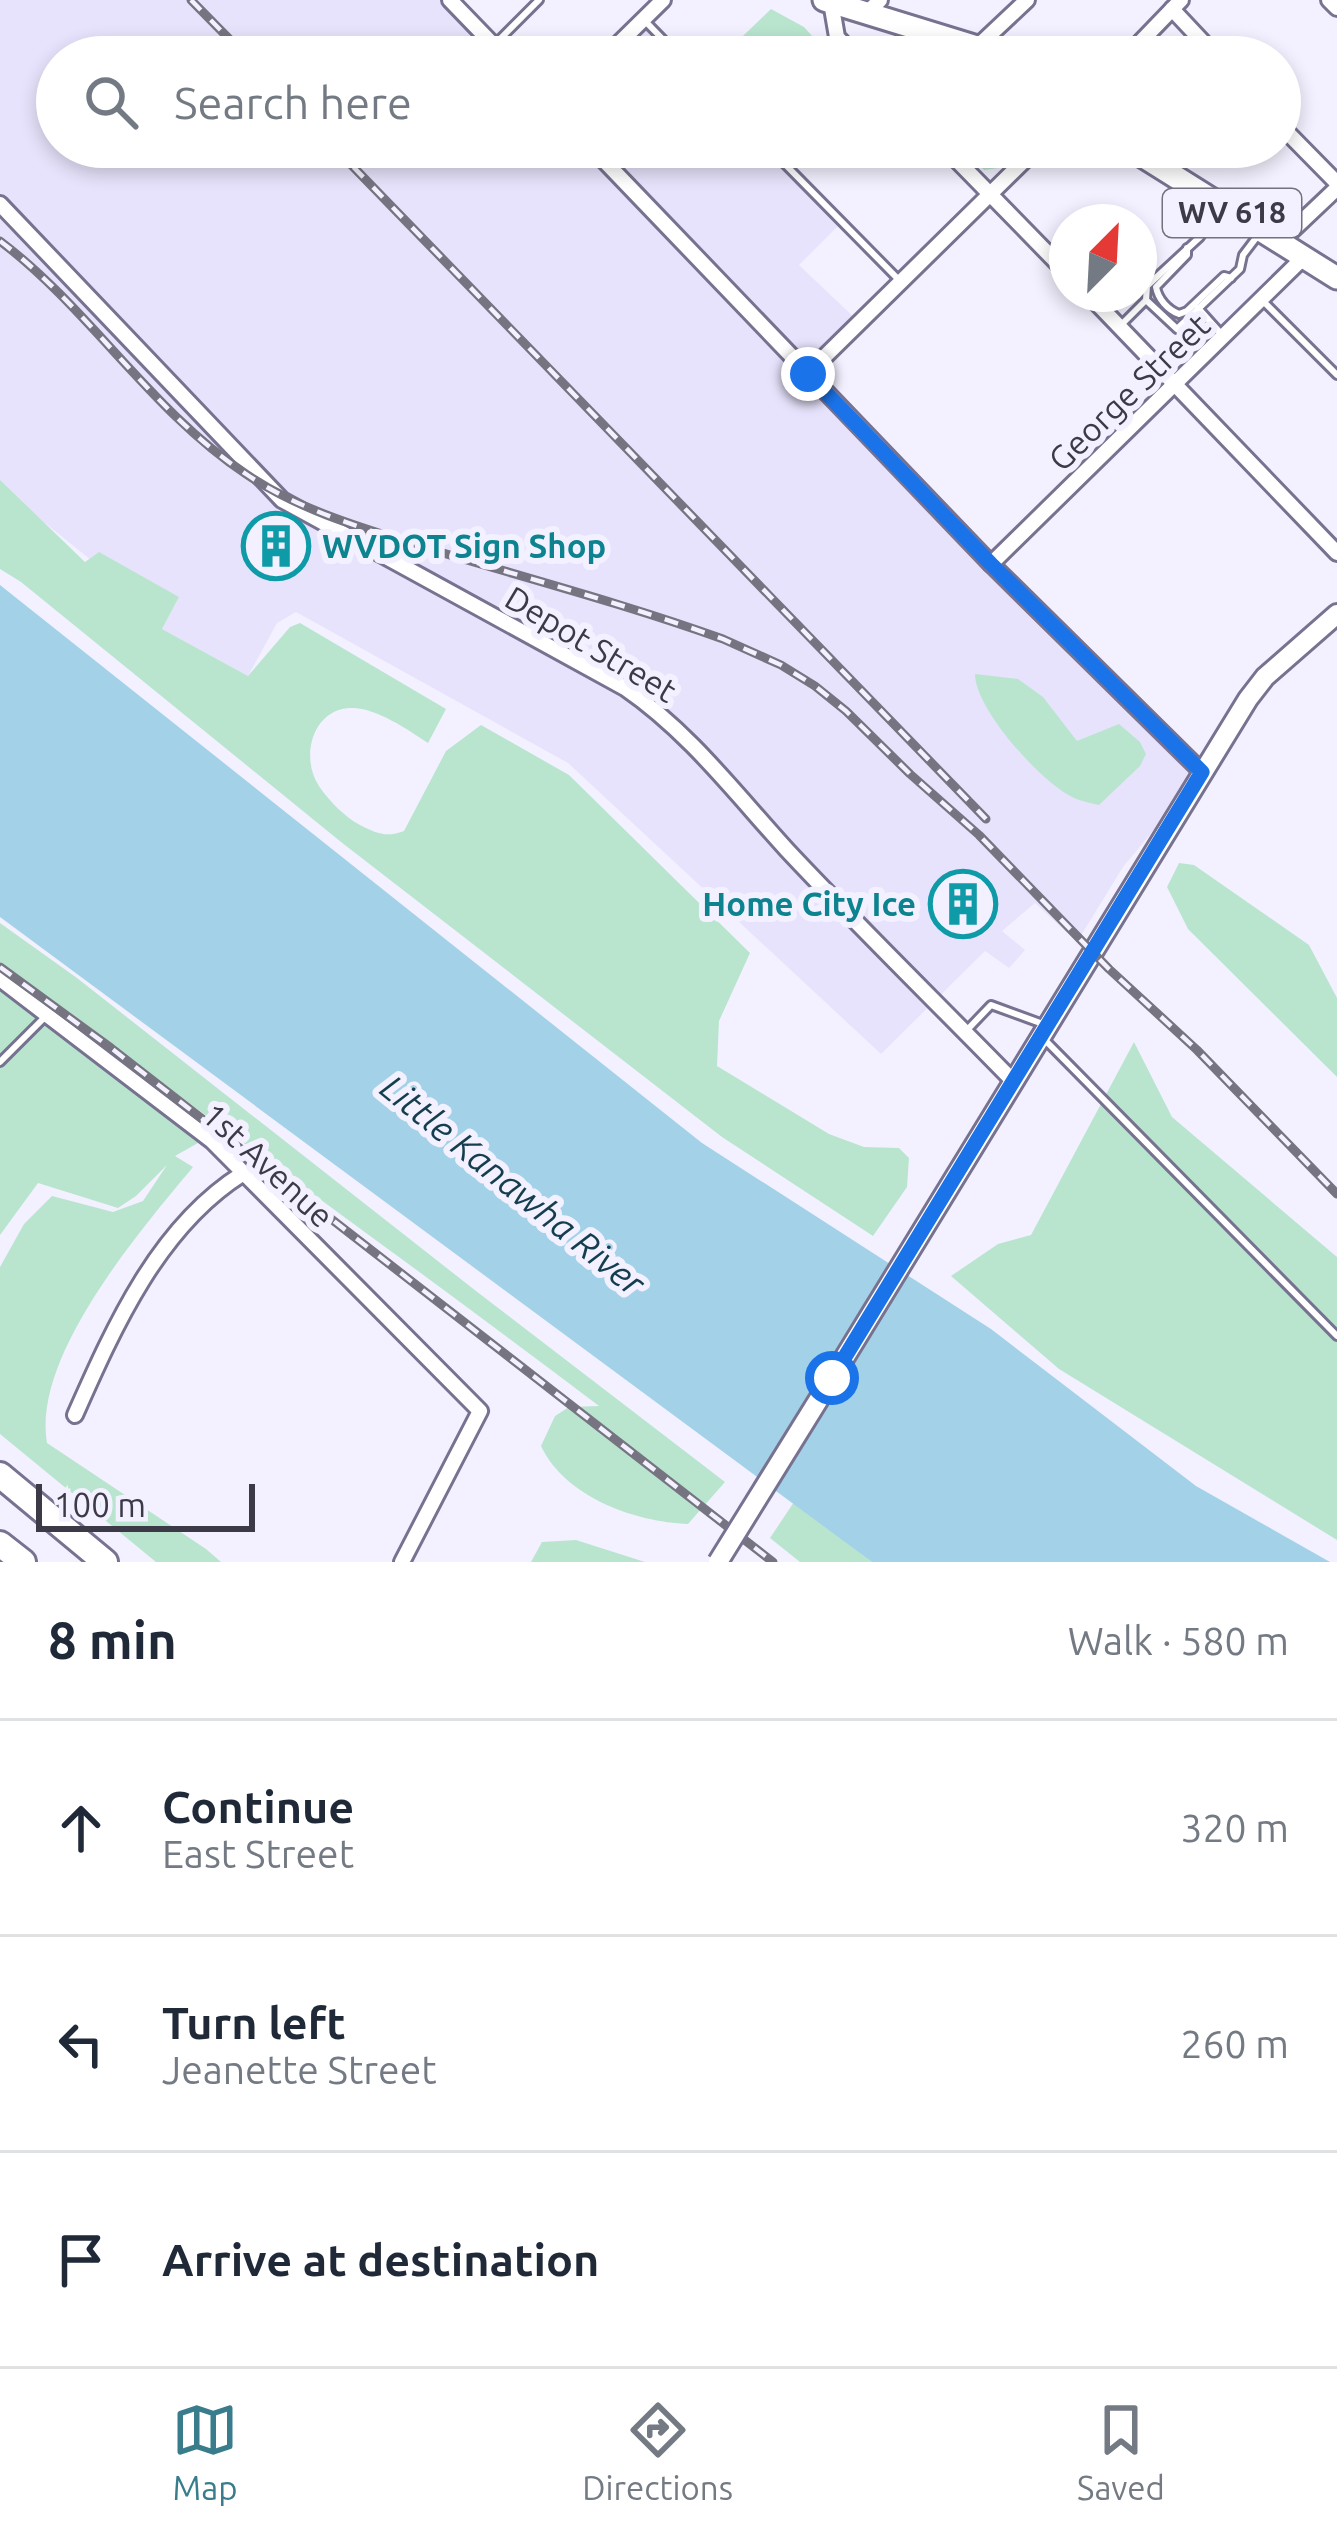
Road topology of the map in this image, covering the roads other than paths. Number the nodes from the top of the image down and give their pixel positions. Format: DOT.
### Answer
graph roads {
  1 [pos="450,0"];
  2 [pos="539,0"];
  3 [pos="663,0"];
  4 [pos="1027,0"];
  5 [pos="1329,0"];
  6 [pos="828,1"];
  7 [pos="1176,4"];
  8 [pos="873,6"];
  9 [pos="1337,8"];
  10 [pos="643,20"];
  11 [pos="484,36"];
  12 [pos="502,36"];
  13 [pos="627,36"];
  14 [pos="659,36"];
  15 [pos="837,36"];
  16 [pos="946,36"];
  17 [pos="998,36"];
  18 [pos="1146,36"];
  19 [pos="1200,36"];
  20 [pos="1301,147"];
  21 [pos="611,168"];
  22 [pos="789,168"];
  23 [pos="965,168"];
  24 [pos="1017,168"];
  25 [pos="1161,168"];
  26 [pos="1337,186"];
  27 [pos="990,194"];
  28 [pos="0,204"];
  29 [pos="1220,206"];
  30 [pos="1270,237"];
  31 [pos="1186,248"];
  32 [pos="1049,255"];
  33 [pos="1304,258"];
  34 [pos="1157,276"];
  35 [pos="1231,278"];
  36 [pos="1337,278"];
  37 [pos="901,282"];
  38 [pos="1262,300"];
  39 [pos="1198,308"];
  40 [pos="1157,310"];
  41 [pos="1106,312"];
  42 [pos="1134,312"];
  43 [pos="1120,326"];
  44 [pos="1224,337"];
  45 [pos="808,374"];
  46 [pos="1337,375"];
  47 [pos="1176,384"];
  48 [pos="1337,553"];
  49 [pos="991,564"];
  50 [pos="1337,614"];
  51 [pos="1202,772"];
  52 [pos="0,980"];
  53 [pos="48,1015"];
  54 [pos="1043,1030"];
  55 [pos="966,1032"];
  56 [pos="0,1062"];
  57 [pos="1013,1081"];
  58 [pos="242,1174"];
  59 [pos="1337,1336"];
  60 [pos="75,1415"];
  61 [pos="0,1475"];
  62 [pos="0,1544"];
  63 [pos="23,1562"];
  64 [pos="105,1562"];
  65 [pos="402,1562"];
  66 [pos="718,1562"];
  1 -- 11 [label="street"];
  2 -- 12 [label="lane"];
  3 -- 10 [label="street"];
  4 -- 17 [label="street"];
  5 -- 9 [label="street"];
  6 -- 8 [label="main road"];
  6 -- 15 [label="street"];
  7 -- 18 [label="street"];
  7 -- 19 [label="street"];
  8 -- 16 [label="main road"];
  10 -- 13 [label="street"];
  10 -- 14 [label="lane"];
  20 -- 26 [label="street"];
  21 -- 45 [label="street"];
  22 -- 37 [label="lane"];
  23 -- 27 [label="street"];
  24 -- 27 [label="street"];
  25 -- 29 [label="main road, WV 618"];
  26 -- 30 [label="street"];
  27 -- 32 [label="street"];
  27 -- 37 [label="street"];
  28 -- 55 [label="street, Depot Street"];
  29 -- 30 [label="main road, WV 618"];
  29 -- 31 [label="lane"];
  30 -- 33 [label="main road, WV 618"];
  30 -- 35 [label="lane"];
  31 -- 34 [label="lane"];
  31 -- 35 [label="lane"];
  33 -- 36 [label="main road, WV 618"];
  33 -- 38 [label="street, George Street"];
  35 -- 39 [label="lane"];
  37 -- 45 [label="street"];
  38 -- 44 [label="street, George Street"];
  38 -- 46 [label="lane"];
  39 -- 40 [label="lane"];
  39 -- 44 [label="lane"];
  41 -- 43 [label="street"];
  42 -- 43 [label="lane"];
  43 -- 47 [label="street"];
  44 -- 47 [label="street, George Street"];
  45 -- 49 [label="street"];
  47 -- 48 [label="street"];
  47 -- 49 [label="street, George Street"];
  49 -- 51 [label="street"];
  50 -- 51 [label="main road"];
  51 -- 54 [label="main road"];
  52 -- 53 [label="street, 1st Avenue"];
  53 -- 56 [label="lane"];
  53 -- 58 [label="street, 1st Avenue"];
  54 -- 55 [label="lane"];
  54 -- 57 [label="main road"];
  54 -- 59 [label="lane"];
  55 -- 57 [label="street, Depot Street"];
  57 -- 66 [label="main road, bridge"];
  58 -- 60 [label="street"];
  58 -- 65 [label="street, 1st Avenue"];
  61 -- 64 [label="highway"];
  62 -- 63 [label="highway"];
}
